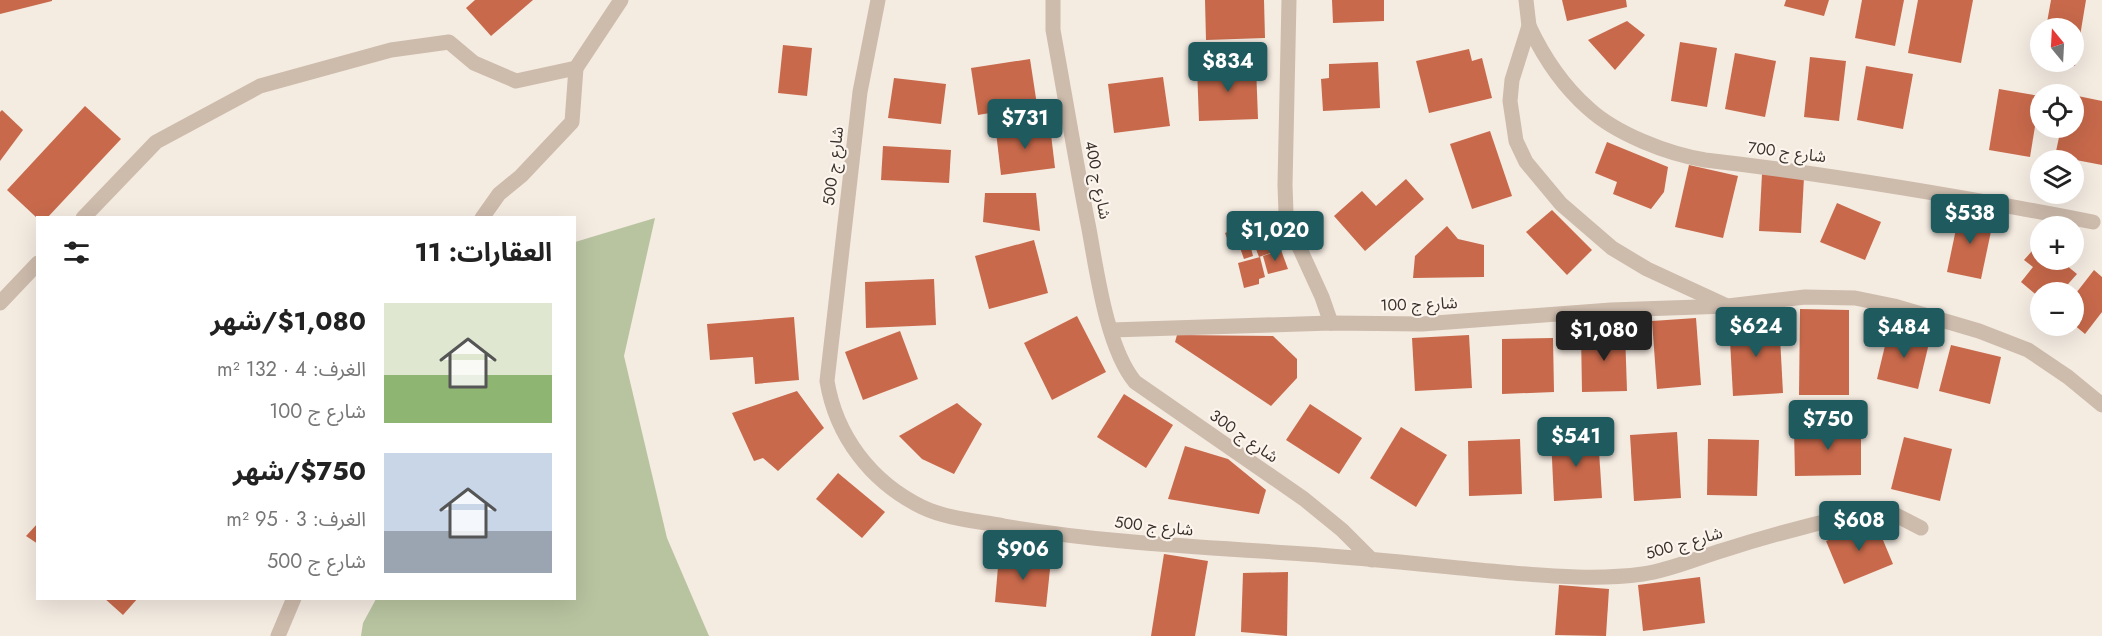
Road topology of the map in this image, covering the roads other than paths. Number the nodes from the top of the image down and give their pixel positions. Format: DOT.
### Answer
graph roads {
  1 [pos="621,0"];
  2 [pos="878,0"];
  3 [pos="1053,0"];
  4 [pos="1289,0"];
  5 [pos="1526,0"];
  6 [pos="1529,26"];
  7 [pos="576,68"];
  8 [pos="85,216"];
  9 [pos="483,216"];
  10 [pos="2093,222"];
  11 [pos="36,265"];
  12 [pos="0,303"];
  13 [pos="1728,306"];
  14 [pos="1331,323"];
  15 [pos="1112,330"];
  16 [pos="2102,405"];
  17 [pos="1921,528"];
  18 [pos="1372,560"];
  19 [pos="293,600"];
  20 [pos="278,636"];
  1 -- 7 [label="street"];
  2 -- 18 [label="street, شارع ج 500"];
  3 -- 15 [label="street, شارع ج 400"];
  4 -- 14 [label="street"];
  5 -- 6 [label="street"];
  6 -- 10 [label="street, شارع ج 700"];
  6 -- 13 [label="street"];
  7 -- 8 [label="street"];
  7 -- 9 [label="street"];
  11 -- 12 [label="street"];
  13 -- 14 [label="street, شارع ج 100"];
  13 -- 16 [label="street, شارع ج 100"];
  14 -- 15 [label="street, شارع ج 100"];
  15 -- 18 [label="street, شارع ج 300"];
  17 -- 18 [label="street, شارع ج 500"];
  19 -- 20 [label="street"];
}
